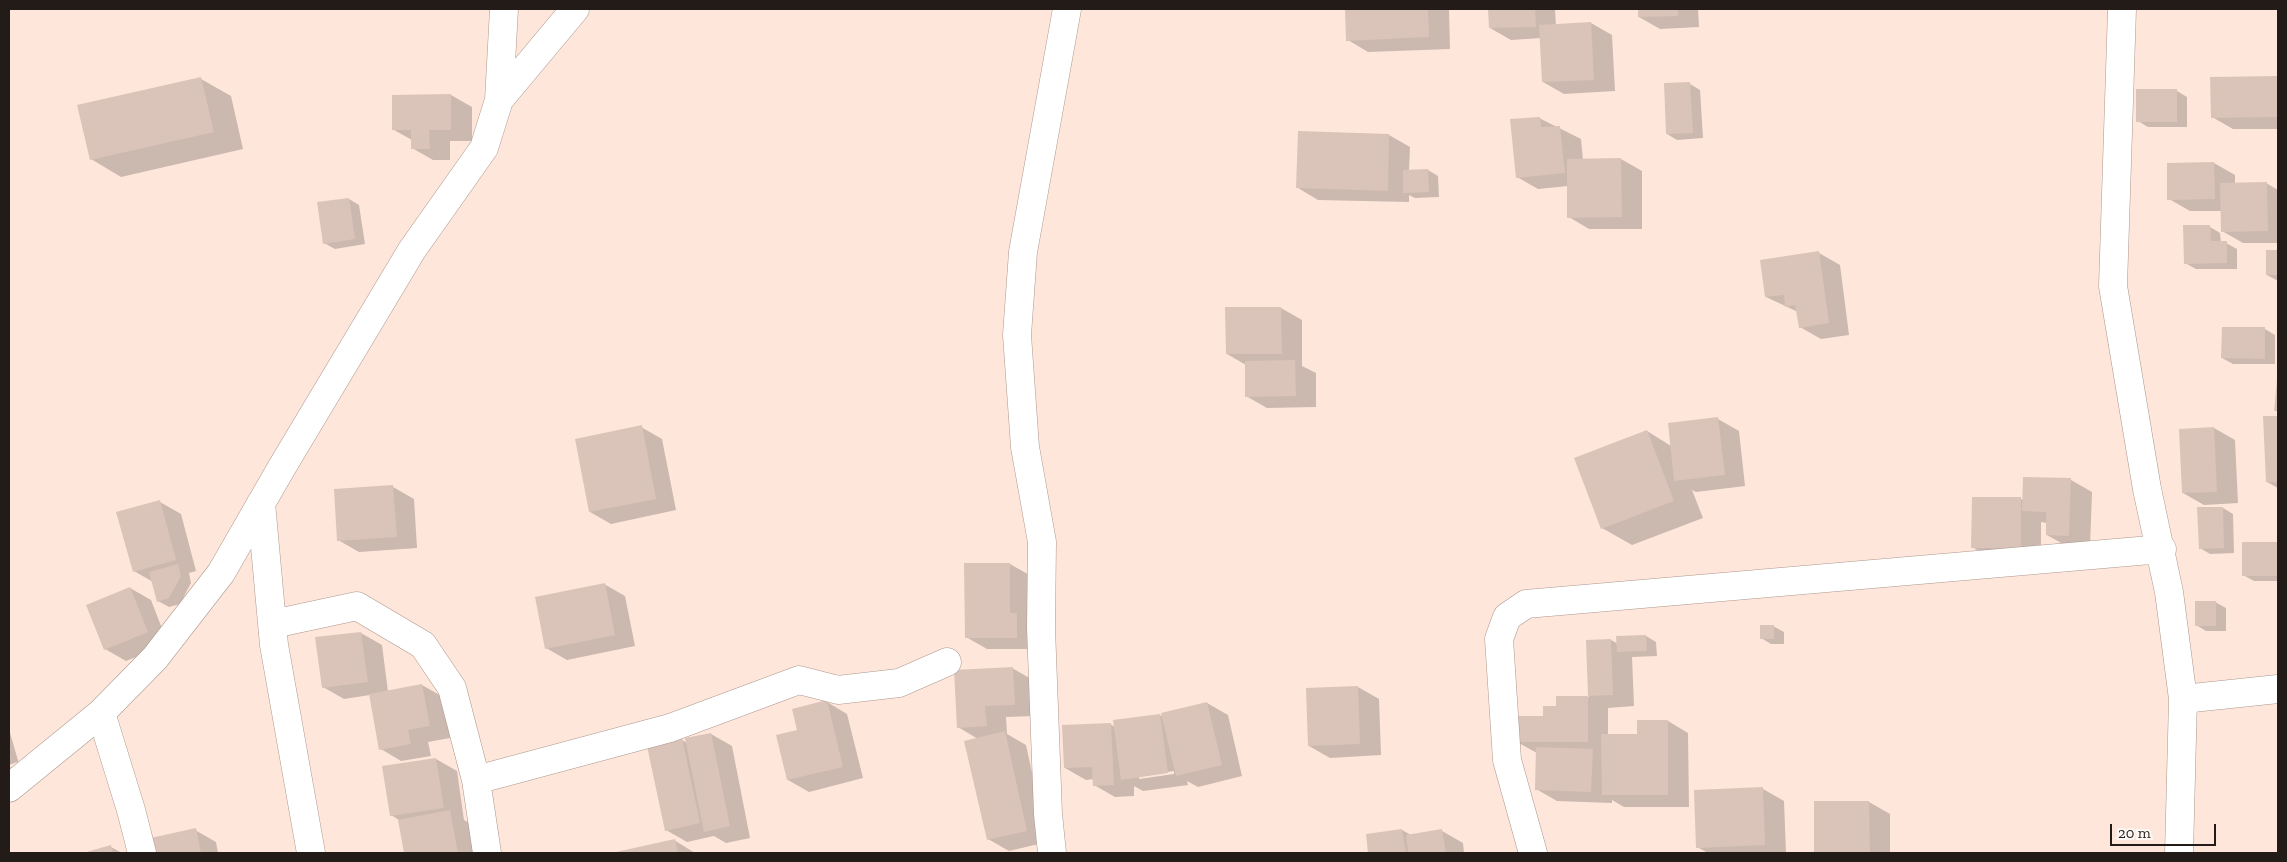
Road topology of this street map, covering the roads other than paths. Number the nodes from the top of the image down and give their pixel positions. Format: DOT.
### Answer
graph roads {
  1 [pos="504,9"];
  2 [pos="575,9"];
  3 [pos="1066,9"];
  4 [pos="2122,9"];
  5 [pos="499,100"];
  6 [pos="261,503"];
  7 [pos="2162,549"];
  8 [pos="272,624"];
  9 [pos="947,662"];
  10 [pos="2278,689"];
  11 [pos="2183,698"];
  12 [pos="102,713"];
  13 [pos="476,780"];
  14 [pos="9,788"];
  15 [pos="142,853"];
  16 [pos="311,853"];
  17 [pos="487,853"];
  18 [pos="1052,853"];
  19 [pos="1533,853"];
  20 [pos="2179,853"];
  1 -- 5 [label="street"];
  2 -- 5 [label="street"];
  3 -- 18 [label="street"];
  4 -- 7 [label="street"];
  5 -- 6 [label="street"];
  6 -- 8 [label="street"];
  6 -- 12 [label="street"];
  7 -- 11 [label="street"];
  7 -- 19 [label="street"];
  8 -- 13 [label="street"];
  8 -- 16 [label="street"];
  9 -- 13 [label="street"];
  10 -- 11 [label="street"];
  11 -- 20 [label="street"];
  12 -- 14 [label="street"];
  12 -- 15 [label="street"];
  13 -- 17 [label="street"];
}
